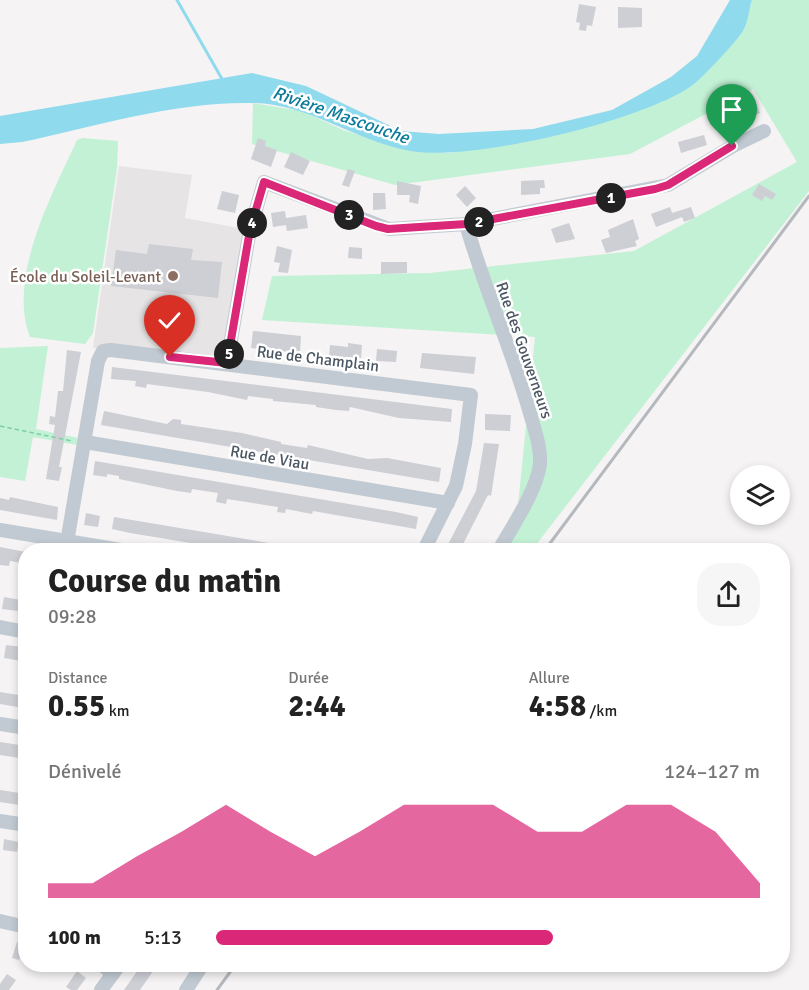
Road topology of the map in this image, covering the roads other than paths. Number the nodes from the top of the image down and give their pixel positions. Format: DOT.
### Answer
graph roads {
  1 [pos="764,131"];
  2 [pos="466,224"];
  3 [pos="227,363"];
  4 [pos="85,442"];
  5 [pos="448,503"];
  6 [pos="0,530"];
  7 [pos="67,542"];
  8 [pos="74,543"];
  9 [pos="428,543"];
  10 [pos="504,543"];
  11 [pos="0,627"];
  12 [pos="18,630"];
  13 [pos="0,724"];
  14 [pos="18,727"];
  15 [pos="0,821"];
  16 [pos="18,824"];
  17 [pos="0,922"];
  18 [pos="18,925"];
  19 [pos="114,972"];
  20 [pos="198,972"];
  21 [pos="101,990"];
  22 [pos="186,990"];
  1 -- 2 [label="street"];
  2 -- 3 [label="street"];
  2 -- 10 [label="street, Rue des Gouverneurs"];
  3 -- 4 [label="street, Rue de Champlain"];
  3 -- 5 [label="street, Rue de Champlain"];
  4 -- 5 [label="street, Rue de Viau"];
  4 -- 7 [label="street, Rue de Champlain"];
  5 -- 9 [label="street"];
  6 -- 7 [label="street"];
  7 -- 8 [label="street"];
  11 -- 12 [label="street"];
  13 -- 14 [label="street"];
  15 -- 16 [label="street"];
  17 -- 18 [label="street"];
  19 -- 21 [label="street"];
  20 -- 22 [label="street"];
}
